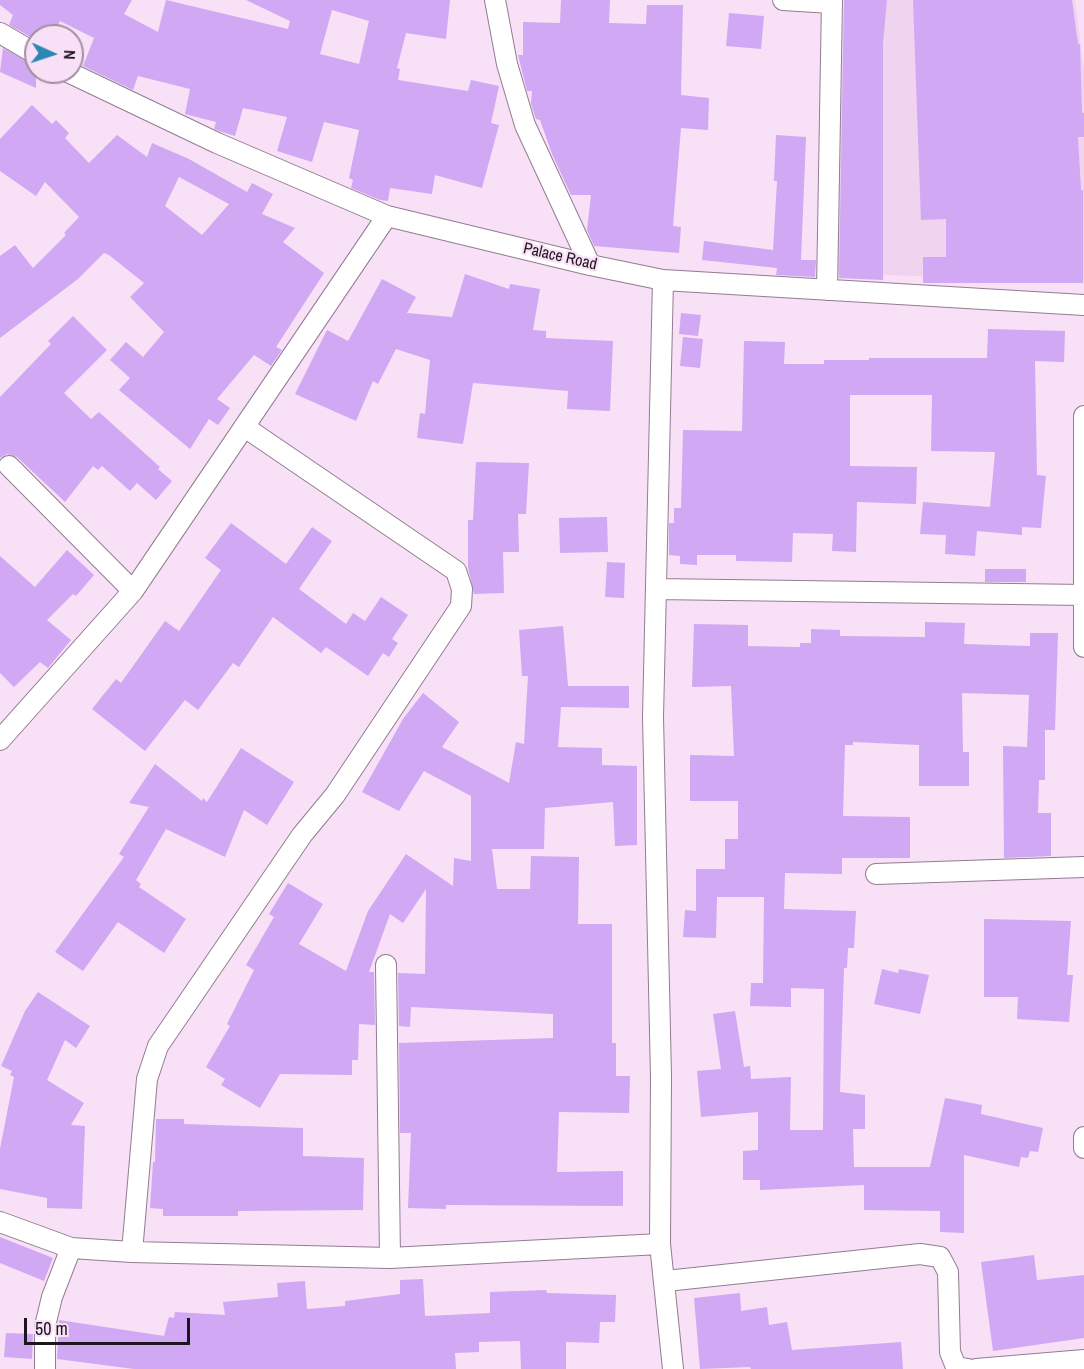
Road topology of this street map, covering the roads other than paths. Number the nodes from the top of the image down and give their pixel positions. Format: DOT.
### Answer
graph roads {
  1 [pos="495,0"];
  2 [pos="783,0"];
  3 [pos="832,1"];
  4 [pos="0,33"];
  5 [pos="24,47"];
  6 [pos="84,80"];
  7 [pos="387,216"];
  8 [pos="590,265"];
  9 [pos="663,280"];
  10 [pos="827,290"];
  11 [pos="1084,305"];
  12 [pos="1084,416"];
  13 [pos="246,428"];
  14 [pos="9,466"];
  15 [pos="656,589"];
  16 [pos="133,591"];
  17 [pos="1083,595"];
  18 [pos="1084,647"];
  19 [pos="0,740"];
  20 [pos="1084,867"];
  21 [pos="876,874"];
  22 [pos="386,964"];
  23 [pos="1084,1137"];
  24 [pos="1084,1148"];
  25 [pos="0,1222"];
  26 [pos="660,1244"];
  27 [pos="70,1248"];
  28 [pos="132,1252"];
  29 [pos="390,1258"];
  30 [pos="666,1281"];
  31 [pos="1084,1360"];
  32 [pos="45,1369"];
  33 [pos="673,1369"];
  34 [pos="968,1369"];
  35 [pos="976,1369"];
  1 -- 8 [label="street"];
  2 -- 3 [label="street"];
  3 -- 10 [label="street"];
  4 -- 5 [label="street"];
  6 -- 7 [label="street, Palace Road"];
  7 -- 8 [label="street, Palace Road"];
  7 -- 13 [label="street"];
  8 -- 9 [label="street, Palace Road"];
  9 -- 10 [label="street, Palace Road"];
  9 -- 15 [label="street"];
  10 -- 11 [label="street, Palace Road"];
  12 -- 17 [label="street"];
  13 -- 16 [label="street"];
  13 -- 28 [label="street"];
  14 -- 16 [label="street"];
  15 -- 17 [label="street"];
  15 -- 26 [label="street"];
  16 -- 19 [label="street"];
  17 -- 18 [label="street"];
  20 -- 21 [label="street"];
  22 -- 29 [label="street"];
  23 -- 24 [label="street"];
  25 -- 27 [label="street"];
  26 -- 29 [label="street"];
  26 -- 30 [label="street"];
  27 -- 28 [label="street"];
  27 -- 32 [label="street"];
  28 -- 29 [label="street"];
  30 -- 33 [label="street"];
  30 -- 34 [label="street"];
  31 -- 35 [label="street"];
}
